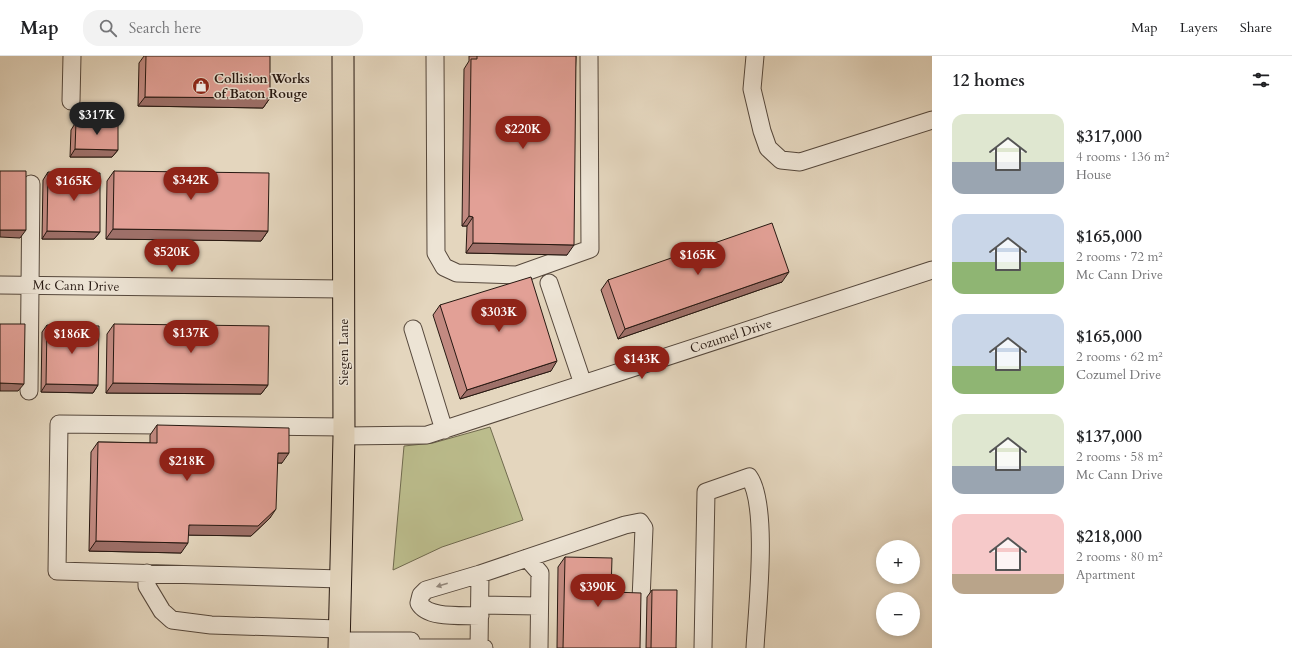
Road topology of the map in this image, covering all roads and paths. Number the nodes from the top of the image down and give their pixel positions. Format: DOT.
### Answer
graph roads {
  1 [pos="72,56"];
  2 [pos="343,56"];
  3 [pos="435,56"];
  4 [pos="588,56"];
  5 [pos="755,56"];
  6 [pos="71,101"];
  7 [pos="932,120"];
  8 [pos="32,184"];
  9 [pos="932,270"];
  10 [pos="549,283"];
  11 [pos="0,285"];
  12 [pos="30,286"];
  13 [pos="343,289"];
  14 [pos="413,329"];
  15 [pos="583,384"];
  16 [pos="28,391"];
  17 [pos="444,430"];
  18 [pos="344,432"];
  19 [pos="527,558"];
  20 [pos="147,573"];
  21 [pos="480,574"];
  22 [pos="341,578"];
  23 [pos="539,606"];
  24 [pos="480,611"];
  25 [pos="339,640"];
  26 [pos="411,648"];
  27 [pos="479,648"];
  28 [pos="484,648"];
  29 [pos="539,648"];
  30 [pos="639,648"];
  31 [pos="703,648"];
  32 [pos="755,648"];
  1 -- 6 [label="street"];
  2 -- 13 [label="main road, Siegen Lane"];
  3 -- 4 [label="street"];
  5 -- 7 [label="street"];
  8 -- 12 [label="street"];
  9 -- 15 [label="street, Cozumel Drive"];
  10 -- 15 [label="street"];
  11 -- 12 [label="street, Mc Cann Drive"];
  12 -- 13 [label="street, Mc Cann Drive"];
  12 -- 16 [label="street"];
  13 -- 18 [label="main road, Siegen Lane"];
  14 -- 17 [label="street"];
  15 -- 17 [label="street, Cozumel Drive"];
  17 -- 18 [label="street, Cozumel Drive"];
  18 -- 20 [label="street, Cozumel Drive"];
  18 -- 22 [label="main road, Siegen Lane"];
  19 -- 21 [label="street"];
  19 -- 23 [label="street"];
  19 -- 30 [label="street"];
  20 -- 22 [label="street"];
  20 -- 25 [label="street"];
  21 -- 24 [label="street"];
  21 -- 24 [label="street, one-way"];
  22 -- 25 [label="main road, Siegen Lane"];
  23 -- 24 [label="street"];
  23 -- 29 [label="street"];
  24 -- 27 [label="street"];
  25 -- 26 [label="street"];
  26 -- 27 [label="street"];
  27 -- 28 [label="street"];
  31 -- 32 [label="street"];
}
